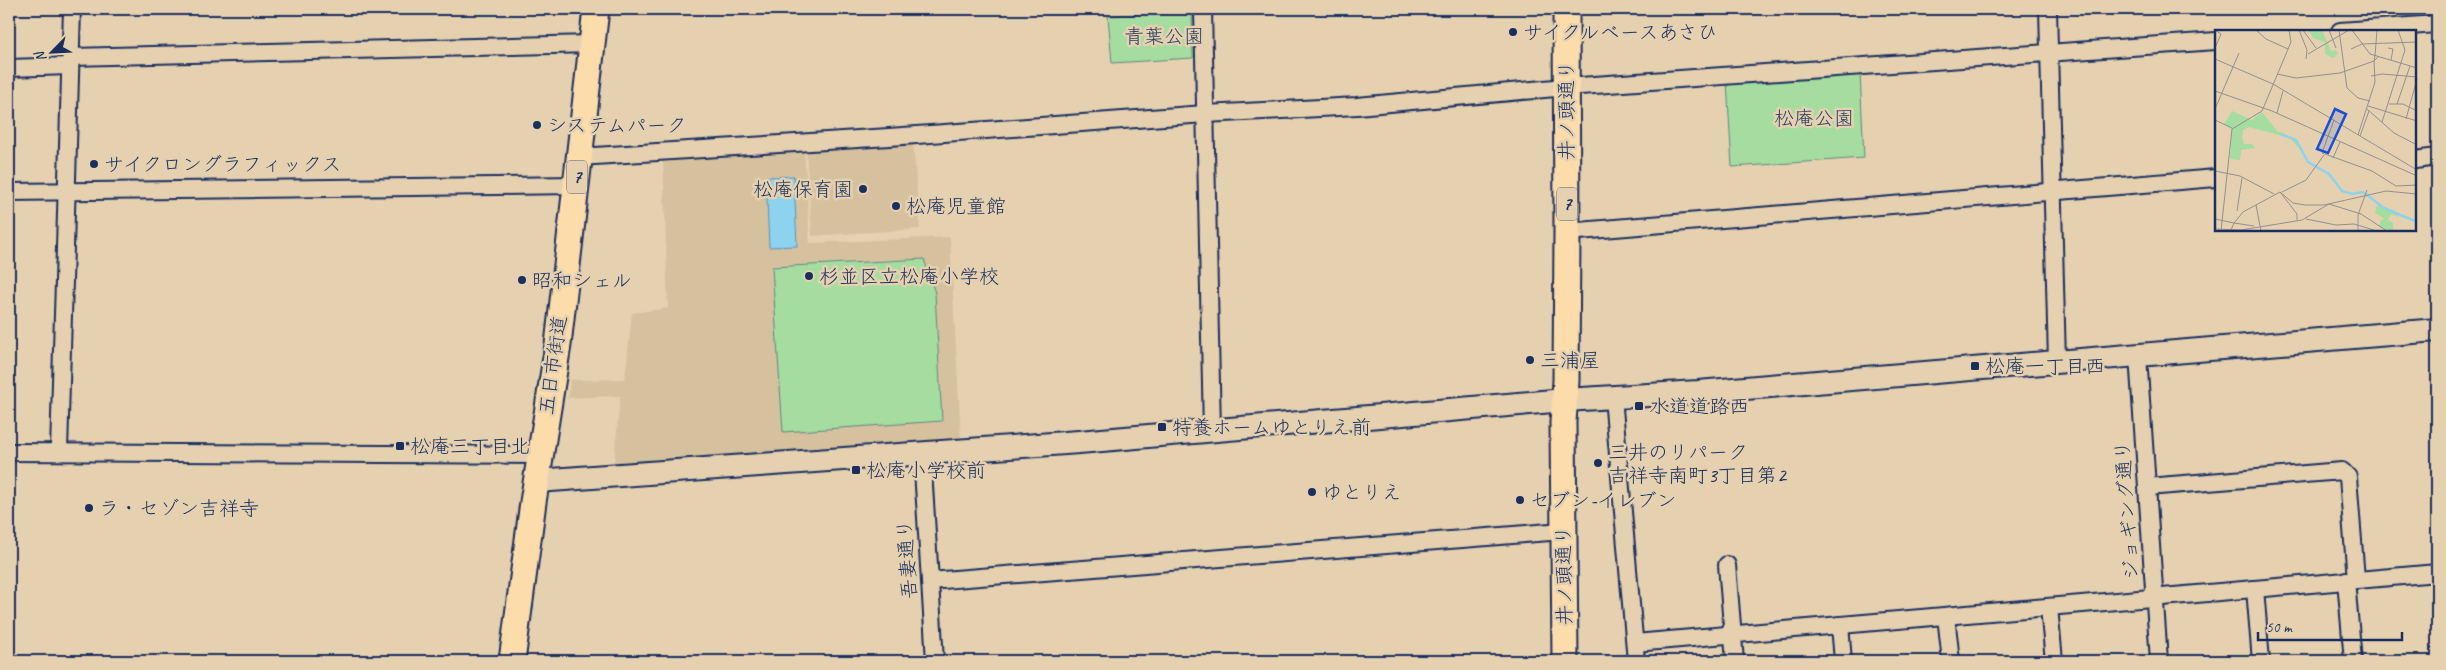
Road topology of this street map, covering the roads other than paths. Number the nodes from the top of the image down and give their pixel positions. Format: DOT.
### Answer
graph roads {
  1 [pos="72,9"];
  2 [pos="596,9"];
  3 [pos="1203,9"];
  4 [pos="1566,9"];
  5 [pos="2048,9"];
  6 [pos="2437,24"];
  7 [pos="2354,30"];
  8 [pos="2215,41"];
  9 [pos="592,44"];
  10 [pos="2049,54"];
  11 [pos="70,62"];
  12 [pos="9,68"];
  13 [pos="1566,87"];
  14 [pos="1205,114"];
  15 [pos="579,157"];
  16 [pos="2437,157"];
  17 [pos="2416,160"];
  18 [pos="2215,178"];
  19 [pos="576,185"];
  20 [pos="67,191"];
  21 [pos="9,192"];
  22 [pos="2051,193"];
  23 [pos="1567,232"];
  24 [pos="2437,330"];
  25 [pos="2138,356"];
  26 [pos="2057,362"];
  27 [pos="1613,397"];
  28 [pos="1565,400"];
  29 [pos="1212,431"];
  30 [pos="59,451"];
  31 [pos="9,452"];
  32 [pos="922,454"];
  33 [pos="540,455"];
  34 [pos="537,481"];
  35 [pos="2147,487"];
  36 [pos="1563,531"];
  37 [pos="1727,565"];
  38 [pos="2437,573"];
  39 [pos="2351,580"];
  40 [pos="930,581"];
  41 [pos="2255,589"];
  42 [pos="2155,598"];
  43 [pos="2049,607"];
  44 [pos="1946,616"];
  45 [pos="1840,625"];
  46 [pos="1733,634"];
  47 [pos="1635,643"];
  48 [pos="512,661"];
  49 [pos="935,661"];
  50 [pos="1565,661"];
  51 [pos="1636,661"];
  52 [pos="1735,661"];
  53 [pos="1843,661"];
  54 [pos="1951,661"];
  55 [pos="2054,661"];
  56 [pos="2159,661"];
  57 [pos="2261,661"];
  58 [pos="2353,661"];
  1 -- 11 [label="street"];
  2 -- 9 [label="main road, 五日市街道 / 7"];
  3 -- 14 [label="street"];
  4 -- 13 [label="main road, 井ノ頭通り / 7"];
  5 -- 10 [label="street"];
  6 -- 7 [label="street"];
  8 -- 10 [label="street"];
  9 -- 11 [label="street"];
  9 -- 15 [label="main road, 五日市街道 / 7"];
  10 -- 13 [label="street"];
  10 -- 22 [label="street"];
  11 -- 12 [label="street"];
  11 -- 20 [label="street"];
  13 -- 14 [label="street"];
  13 -- 23 [label="main road, 井ノ頭通り / 7"];
  14 -- 15 [label="street"];
  14 -- 29 [label="street"];
  15 -- 19 [label="main road, 五日市街道 / 7"];
  16 -- 17 [label="street"];
  18 -- 22 [label="street"];
  19 -- 20 [label="street"];
  19 -- 33 [label="main road, 五日市街道 / 7"];
  20 -- 21 [label="street"];
  20 -- 30 [label="street"];
  22 -- 23 [label="street"];
  22 -- 26 [label="street"];
  23 -- 28 [label="main road, 井ノ頭通り / 7"];
  24 -- 25 [label="street"];
  25 -- 26 [label="street"];
  25 -- 35 [label="street, ジョギング通り"];
  26 -- 27 [label="street"];
  27 -- 28 [label="street"];
  27 -- 47 [label="street"];
  28 -- 29 [label="street"];
  28 -- 36 [label="main road, 井ノ頭通り / 7"];
  29 -- 32 [label="street"];
  30 -- 31 [label="street"];
  30 -- 33 [label="street"];
  32 -- 34 [label="street"];
  32 -- 40 [label="street, 吾妻通り"];
  33 -- 34 [label="main road, 五日市街道 / 7"];
  34 -- 48 [label="main road, 五日市街道 / 7"];
  35 -- 39 [label="street"];
  35 -- 42 [label="street, ジョギング通り"];
  36 -- 40 [label="street"];
  36 -- 50 [label="main road, 井ノ頭通り / 7"];
  37 -- 46 [label="street"];
  38 -- 39 [label="street"];
  39 -- 41 [label="street"];
  39 -- 58 [label="street"];
  40 -- 49 [label="street, 吾妻通り"];
  41 -- 42 [label="street"];
  41 -- 57 [label="street"];
  42 -- 43 [label="street"];
  42 -- 56 [label="street, ジョギング通り"];
  43 -- 44 [label="street"];
  43 -- 55 [label="street"];
  44 -- 45 [label="street"];
  44 -- 54 [label="street"];
  45 -- 46 [label="street"];
  45 -- 53 [label="street"];
  46 -- 47 [label="street"];
  46 -- 52 [label="street"];
  47 -- 51 [label="street"];
}
